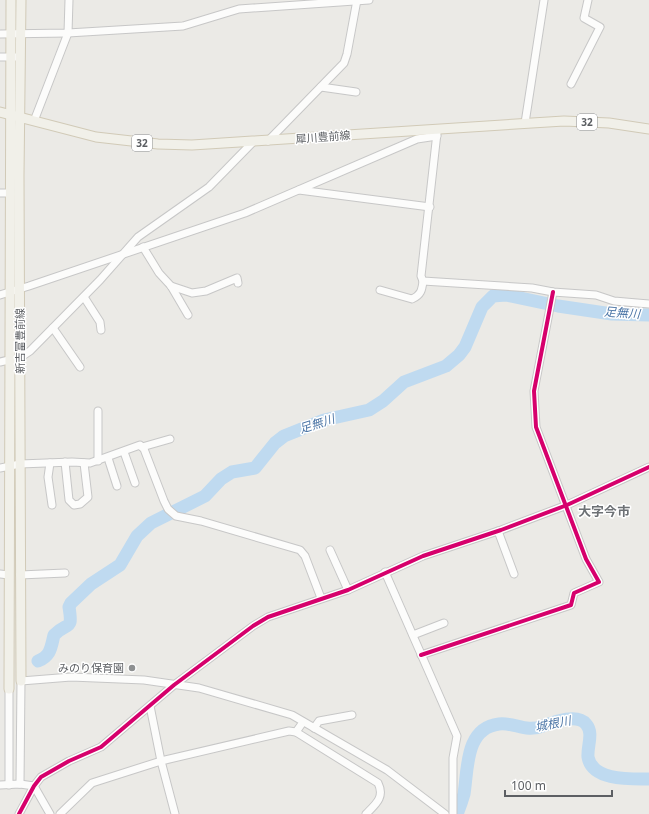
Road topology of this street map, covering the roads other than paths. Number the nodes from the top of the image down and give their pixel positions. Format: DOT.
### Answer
graph roads {
  1 [pos="11,0"];
  2 [pos="21,0"];
  3 [pos="69,0"];
  4 [pos="369,0"];
  5 [pos="544,0"];
  6 [pos="588,0"];
  7 [pos="356,1"];
  8 [pos="68,33"];
  9 [pos="0,34"];
  10 [pos="11,34"];
  11 [pos="21,34"];
  12 [pos="20,57"];
  13 [pos="0,58"];
  14 [pos="11,58"];
  15 [pos="571,84"];
  16 [pos="321,87"];
  17 [pos="356,92"];
  18 [pos="0,112"];
  19 [pos="11,116"];
  20 [pos="20,118"];
  21 [pos="34,121"];
  22 [pos="525,123"];
  23 [pos="649,128"];
  24 [pos="438,132"];
  25 [pos="268,141"];
  26 [pos="252,143"];
  27 [pos="299,190"];
  28 [pos="0,193"];
  29 [pos="10,193"];
  30 [pos="430,208"];
  31 [pos="143,247"];
  32 [pos="123,254"];
  33 [pos="423,281"];
  34 [pos="238,283"];
  35 [pos="171,286"];
  36 [pos="20,288"];
  37 [pos="380,290"];
  38 [pos="10,291"];
  39 [pos="553,292"];
  40 [pos="0,295"];
  41 [pos="84,297"];
  42 [pos="649,304"];
  43 [pos="188,315"];
  44 [pos="53,328"];
  45 [pos="101,330"];
  46 [pos="20,357"];
  47 [pos="10,360"];
  48 [pos="0,362"];
  49 [pos="80,367"];
  50 [pos="98,411"];
  51 [pos="170,439"];
  52 [pos="142,447"];
  53 [pos="124,452"];
  54 [pos="108,458"];
  55 [pos="98,461"];
  56 [pos="65,462"];
  57 [pos="84,462"];
  58 [pos="50,463"];
  59 [pos="20,464"];
  60 [pos="10,466"];
  61 [pos="649,467"];
  62 [pos="0,468"];
  63 [pos="135,483"];
  64 [pos="117,486"];
  65 [pos="52,505"];
  66 [pos="567,506"];
  67 [pos="498,531"];
  68 [pos="330,550"];
  69 [pos="385,572"];
  70 [pos="65,573"];
  71 [pos="514,574"];
  72 [pos="5,575"];
  73 [pos="20,575"];
  74 [pos="348,590"];
  75 [pos="321,598"];
  76 [pos="444,623"];
  77 [pos="413,634"];
  78 [pos="421,655"];
  79 [pos="4,678"];
  80 [pos="21,681"];
  81 [pos="174,686"];
  82 [pos="5,690"];
  83 [pos="150,706"];
  84 [pos="352,715"];
  85 [pos="303,722"];
  86 [pos="314,728"];
  87 [pos="296,732"];
  88 [pos="161,761"];
  89 [pos="20,784"];
  90 [pos="0,785"];
  91 [pos="10,785"];
  92 [pos="34,786"];
  93 [pos="19,814"];
  94 [pos="50,814"];
  95 [pos="60,814"];
  96 [pos="175,814"];
  97 [pos="366,814"];
  98 [pos="445,814"];
  99 [pos="453,814"];
  1 -- 10 [label="main road, 新吉富豊前線"];
  2 -- 11 [label="main road, 新吉富豊前線"];
  3 -- 8 [label="street"];
  4 -- 7 [label="street"];
  5 -- 22 [label="street"];
  6 -- 15 [label="street"];
  7 -- 8 [label="street"];
  7 -- 16 [label="street"];
  8 -- 11 [label="street"];
  8 -- 21 [label="street"];
  9 -- 10 [label="street"];
  10 -- 11 [label="street"];
  10 -- 14 [label="main road, 新吉富豊前線"];
  11 -- 12 [label="main road, 新吉富豊前線"];
  12 -- 14 [label="street"];
  12 -- 20 [label="main road, 新吉富豊前線"];
  13 -- 14 [label="street"];
  14 -- 19 [label="main road, 新吉富豊前線"];
  16 -- 17 [label="street"];
  16 -- 25 [label="street"];
  18 -- 19 [label="main road, 犀川豊前線 / 32"];
  19 -- 20 [label="main road, 犀川豊前線 / 32"];
  19 -- 29 [label="main road, 新吉富豊前線"];
  20 -- 21 [label="main road, 犀川豊前線 / 32"];
  20 -- 36 [label="main road, 新吉富豊前線"];
  21 -- 26 [label="main road, 犀川豊前線 / 32"];
  22 -- 23 [label="main road, 犀川豊前線 / 32"];
  22 -- 24 [label="main road, 犀川豊前線 / 32"];
  24 -- 25 [label="main road, 犀川豊前線 / 32"];
  24 -- 27 [label="street"];
  24 -- 30 [label="street"];
  25 -- 26 [label="main road, 犀川豊前線 / 32"];
  26 -- 32 [label="street"];
  27 -- 30 [label="street"];
  27 -- 31 [label="street"];
  28 -- 29 [label="street"];
  29 -- 38 [label="main road, 新吉富豊前線"];
  30 -- 33 [label="street"];
  31 -- 32 [label="street"];
  31 -- 35 [label="street"];
  32 -- 36 [label="street"];
  32 -- 41 [label="street"];
  33 -- 37 [label="street"];
  33 -- 39 [label="street"];
  34 -- 35 [label="street"];
  35 -- 43 [label="street"];
  36 -- 38 [label="street"];
  36 -- 46 [label="main road, 新吉富豊前線"];
  38 -- 40 [label="street"];
  38 -- 47 [label="main road, 新吉富豊前線"];
  39 -- 42 [label="street"];
  39 -- 66 [label="street"];
  41 -- 44 [label="street"];
  41 -- 45 [label="street"];
  44 -- 46 [label="street"];
  44 -- 49 [label="street"];
  46 -- 47 [label="street"];
  46 -- 59 [label="main road, 新吉富豊前線"];
  47 -- 48 [label="street"];
  47 -- 60 [label="main road, 新吉富豊前線"];
  50 -- 55 [label="street"];
  51 -- 52 [label="street"];
  52 -- 53 [label="street"];
  52 -- 75 [label="street"];
  53 -- 54 [label="street"];
  53 -- 63 [label="street"];
  54 -- 55 [label="street"];
  54 -- 64 [label="street"];
  55 -- 57 [label="street"];
  56 -- 57 [label="street"];
  56 -- 57 [label="street"];
  56 -- 58 [label="street"];
  58 -- 59 [label="street"];
  58 -- 65 [label="street"];
  59 -- 60 [label="street"];
  59 -- 73 [label="main road, 新吉富豊前線"];
  60 -- 62 [label="street"];
  60 -- 72 [label="main road, 新吉富豊前線"];
  61 -- 66 [label="street"];
  66 -- 67 [label="street"];
  66 -- 78 [label="street"];
  67 -- 69 [label="street"];
  67 -- 71 [label="street"];
  68 -- 74 [label="street"];
  69 -- 74 [label="street"];
  69 -- 77 [label="street"];
  70 -- 73 [label="street"];
  72 -- 79 [label="main road, 新吉富豊前線"];
  73 -- 80 [label="main road, 新吉富豊前線"];
  74 -- 75 [label="street"];
  75 -- 81 [label="street"];
  76 -- 77 [label="street"];
  77 -- 78 [label="street"];
  78 -- 99 [label="street"];
  79 -- 80 [label="main road"];
  79 -- 82 [label="main road, 新吉富豊前線"];
  80 -- 81 [label="street"];
  80 -- 82 [label="main road"];
  80 -- 89 [label="street"];
  81 -- 83 [label="street"];
  81 -- 85 [label="street"];
  82 -- 91 [label="street"];
  83 -- 88 [label="street"];
  83 -- 92 [label="street"];
  84 -- 86 [label="street"];
  85 -- 86 [label="street"];
  85 -- 87 [label="street"];
  86 -- 98 [label="street"];
  87 -- 88 [label="street"];
  87 -- 97 [label="street"];
  88 -- 95 [label="street"];
  88 -- 96 [label="street"];
  89 -- 91 [label="street"];
  89 -- 92 [label="street"];
  90 -- 91 [label="street"];
  92 -- 93 [label="street"];
  92 -- 94 [label="street"];
}
